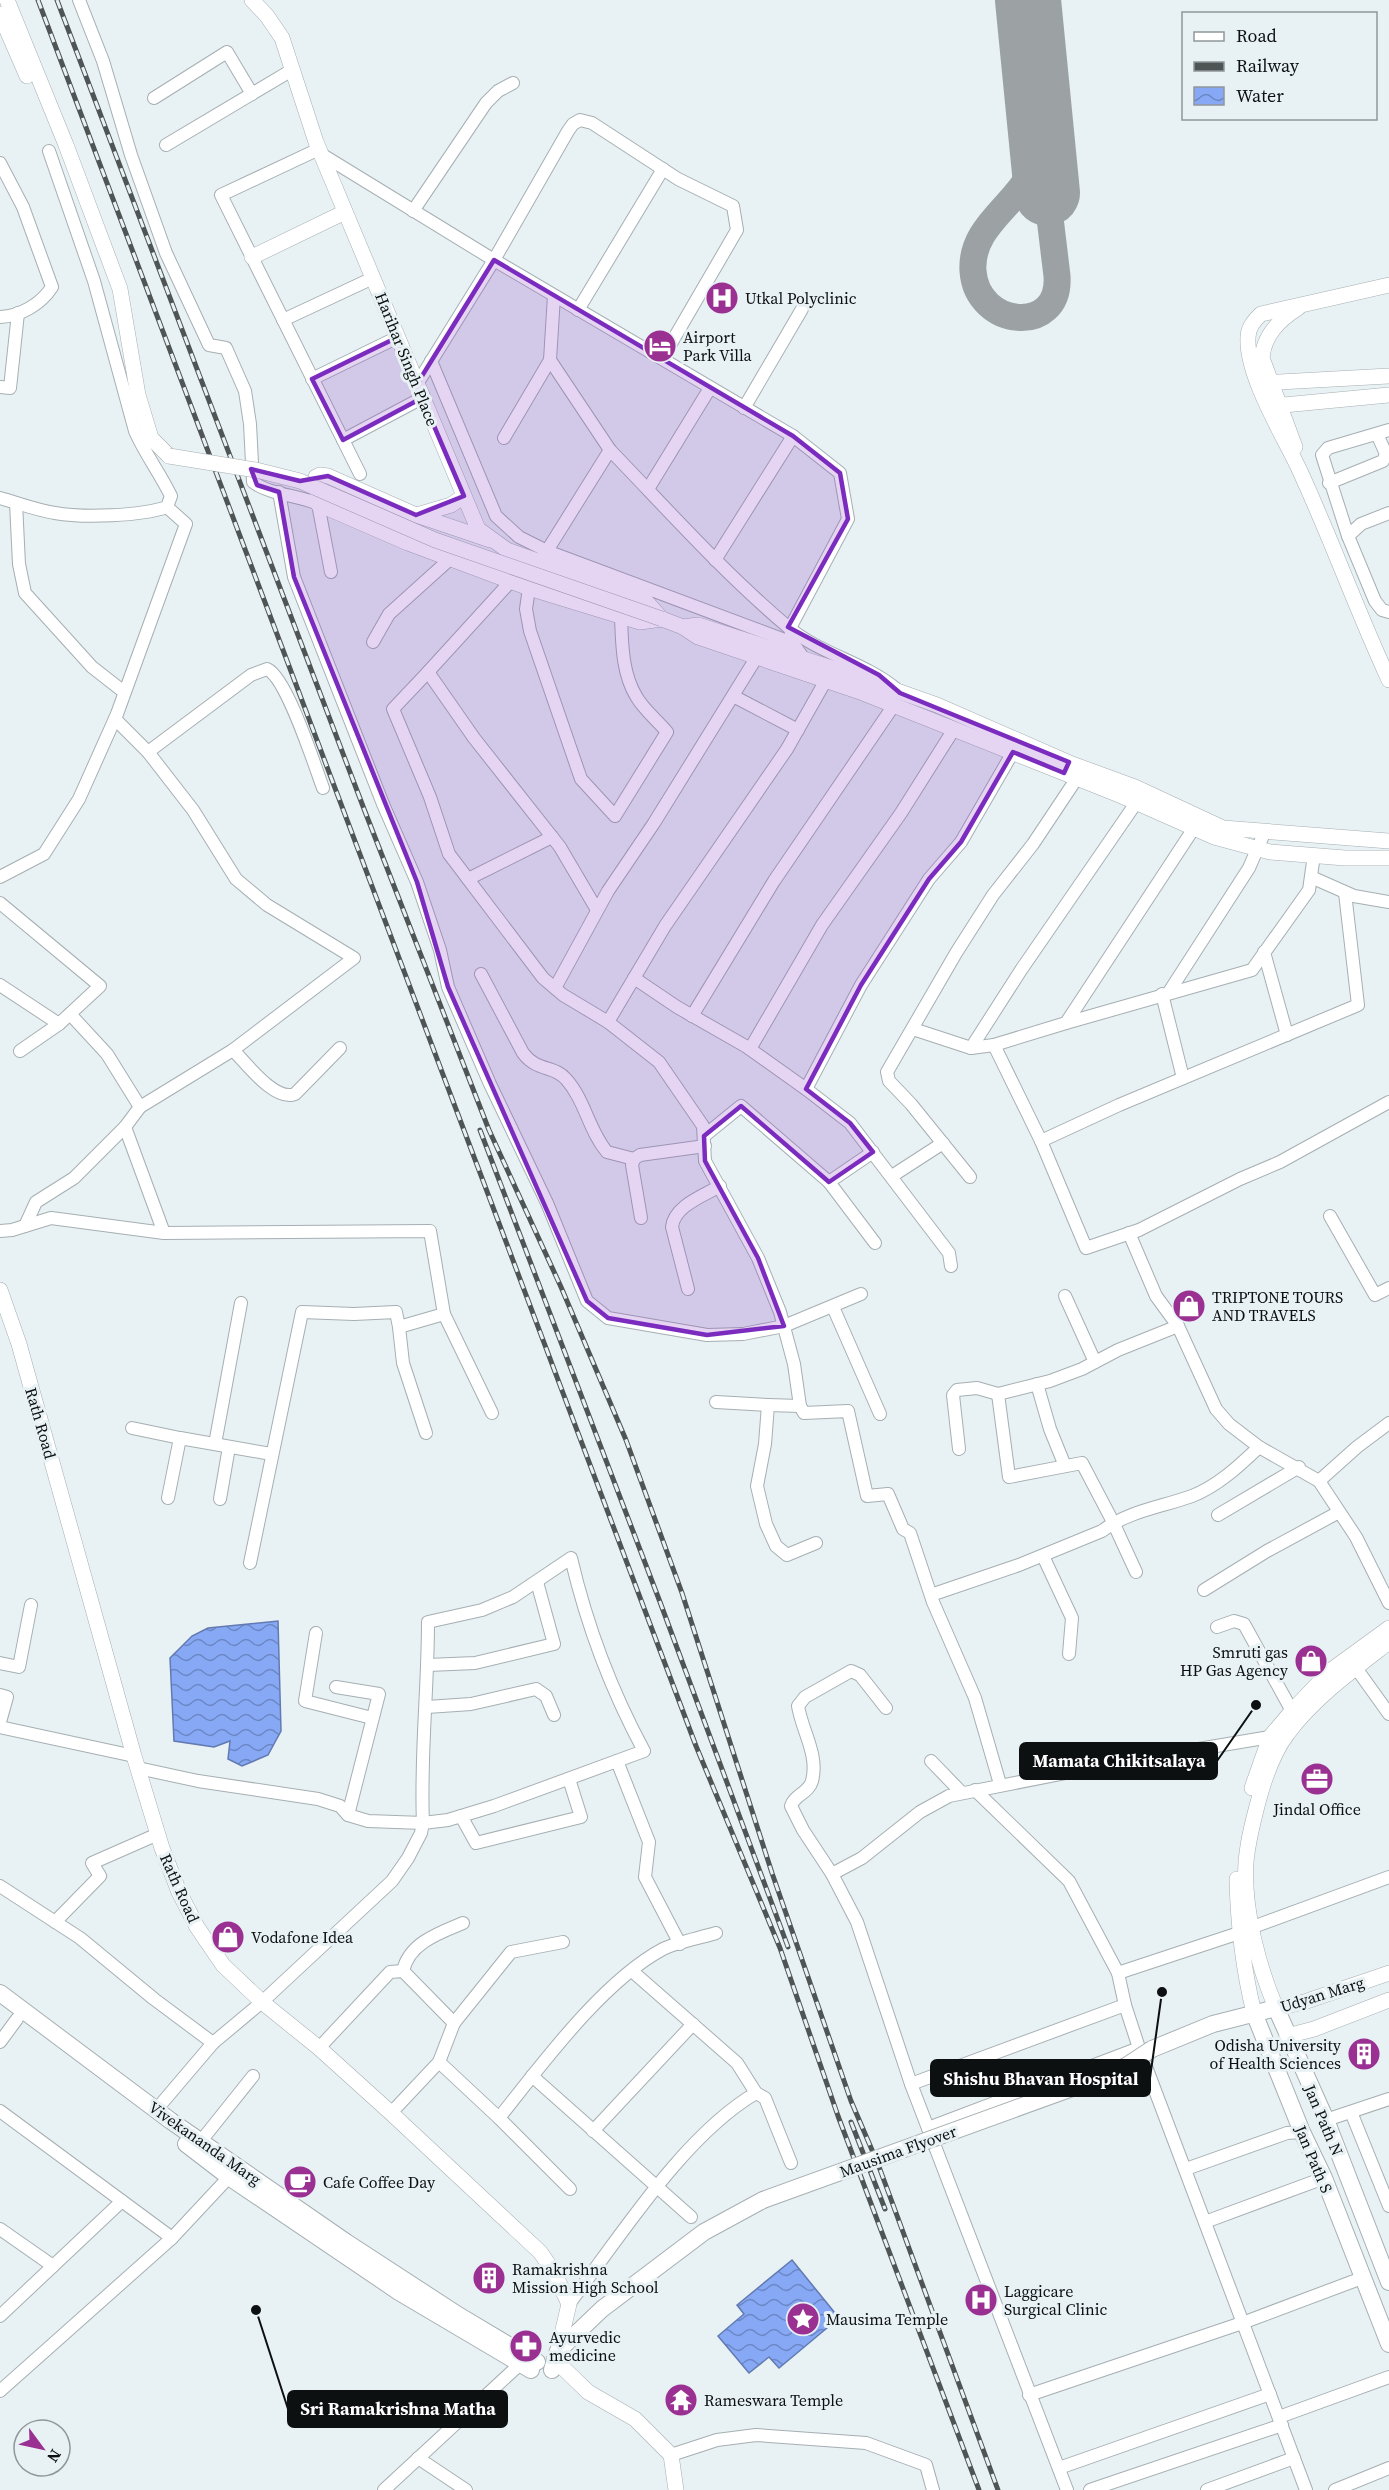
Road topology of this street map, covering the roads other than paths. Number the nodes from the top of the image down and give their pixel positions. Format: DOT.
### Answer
graph roads {
  1 [pos="7,0"];
  2 [pos="79,0"];
  3 [pos="252,0"];
  4 [pos="0,14"];
  5 [pos="292,70"];
  6 [pos="513,82"];
  7 [pos="252,94"];
  8 [pos="154,98"];
  9 [pos="166,145"];
  10 [pos="49,151"];
  11 [pos="320,152"];
  12 [pos="0,163"];
  13 [pos="663,170"];
  14 [pos="413,211"];
  15 [pos="345,212"];
  16 [pos="109,256"];
  17 [pos="252,257"];
  18 [pos="494,260"];
  19 [pos="373,278"];
  20 [pos="1389,285"];
  21 [pos="554,296"];
  22 [pos="1305,303"];
  23 [pos="802,309"];
  24 [pos="578,310"];
  25 [pos="18,313"];
  26 [pos="0,317"];
  27 [pos="283,320"];
  28 [pos="398,337"];
  29 [pos="662,359"];
  30 [pos="550,360"];
  31 [pos="431,361"];
  32 [pos="1389,376"];
  33 [pos="312,379"];
  34 [pos="1264,383"];
  35 [pos="0,387"];
  36 [pos="710,388"];
  37 [pos="419,391"];
  38 [pos="1389,395"];
  39 [pos="1274,406"];
  40 [pos="744,408"];
  41 [pos="1383,432"];
  42 [pos="793,436"];
  43 [pos="504,438"];
  44 [pos="343,440"];
  45 [pos="610,450"];
  46 [pos="360,474"];
  47 [pos="1329,483"];
  48 [pos="648,489"];
  49 [pos="279,492"];
  50 [pos="464,496"];
  51 [pos="0,498"];
  52 [pos="16,503"];
  53 [pos="318,504"];
  54 [pos="167,507"];
  55 [pos="1389,513"];
  56 [pos="416,515"];
  57 [pos="1348,536"];
  58 [pos="490,540"];
  59 [pos="544,556"];
  60 [pos="450,559"];
  61 [pos="715,560"];
  62 [pos="331,572"];
  63 [pos="511,581"];
  64 [pos="528,588"];
  65 [pos="1389,612"];
  66 [pos="621,617"];
  67 [pos="662,619"];
  68 [pos="683,627"];
  69 [pos="789,628"];
  70 [pos="373,642"];
  71 [pos="793,643"];
  72 [pos="758,655"];
  73 [pos="804,659"];
  74 [pos="428,672"];
  75 [pos="826,680"];
  76 [pos="1389,680"];
  77 [pos="124,692"];
  78 [pos="735,697"];
  79 [pos="897,699"];
  80 [pos="115,719"];
  81 [pos="954,729"];
  82 [pos="798,730"];
  83 [pos="148,752"];
  84 [pos="1013,752"];
  85 [pos="1070,771"];
  86 [pos="323,788"];
  87 [pos="1136,803"];
  88 [pos="1194,828"];
  89 [pos="1265,831"];
  90 [pos="552,837"];
  91 [pos="1389,841"];
  92 [pos="1258,849"];
  93 [pos="1314,855"];
  94 [pos="1389,858"];
  95 [pos="1311,877"];
  96 [pos="0,878"];
  97 [pos="468,879"];
  98 [pos="1345,893"];
  99 [pos="1389,902"];
  100 [pos="0,903"];
  101 [pos="597,910"];
  102 [pos="1264,952"];
  103 [pos="481,974"];
  104 [pos="634,978"];
  105 [pos="0,985"];
  106 [pos="555,988"];
  107 [pos="1166,993"];
  108 [pos="70,1014"];
  109 [pos="692,1016"];
  110 [pos="608,1023"];
  111 [pos="1066,1023"];
  112 [pos="59,1024"];
  113 [pos="913,1029"];
  114 [pos="1287,1035"];
  115 [pos="994,1045"];
  116 [pos="340,1048"];
  117 [pos="750,1048"];
  118 [pos="972,1048"];
  119 [pos="233,1050"];
  120 [pos="20,1051"];
  121 [pos="1183,1078"];
  122 [pos="807,1089"];
  123 [pos="1389,1102"];
  124 [pos="140,1107"];
  125 [pos="125,1127"];
  126 [pos="704,1141"];
  127 [pos="1041,1141"];
  128 [pos="942,1143"];
  129 [pos="873,1152"];
  130 [pos="634,1159"];
  131 [pos="892,1176"];
  132 [pos="969,1177"];
  133 [pos="829,1182"];
  134 [pos="720,1186"];
  135 [pos="1330,1216"];
  136 [pos="641,1218"];
  137 [pos="25,1226"];
  138 [pos="0,1231"];
  139 [pos="164,1233"];
  140 [pos="1129,1233"];
  141 [pos="876,1243"];
  142 [pos="951,1266"];
  143 [pos="1389,1288"];
  144 [pos="688,1289"];
  145 [pos="0,1290"];
  146 [pos="861,1294"];
  147 [pos="1065,1296"];
  148 [pos="241,1303"];
  149 [pos="834,1307"];
  150 [pos="444,1314"];
  151 [pos="784,1326"];
  152 [pos="1178,1326"];
  153 [pos="399,1327"];
  154 [pos="1095,1362"];
  155 [pos="1037,1384"];
  156 [pos="998,1394"];
  157 [pos="716,1402"];
  158 [pos="768,1405"];
  159 [pos="800,1406"];
  160 [pos="492,1413"];
  161 [pos="880,1414"];
  162 [pos="1389,1423"];
  163 [pos="132,1428"];
  164 [pos="426,1433"];
  165 [pos="180,1438"];
  166 [pos="215,1444"];
  167 [pos="1259,1446"];
  168 [pos="229,1447"];
  169 [pos="960,1449"];
  170 [pos="271,1454"];
  171 [pos="1065,1466"];
  172 [pos="1299,1467"];
  173 [pos="1319,1480"];
  174 [pos="168,1498"];
  175 [pos="220,1499"];
  176 [pos="1339,1512"];
  177 [pos="1218,1515"];
  178 [pos="1113,1522"];
  179 [pos="816,1543"];
  180 [pos="1042,1556"];
  181 [pos="250,1563"];
  182 [pos="1136,1572"];
  183 [pos="537,1582"];
  184 [pos="1204,1590"];
  185 [pos="931,1596"];
  186 [pos="1389,1603"];
  187 [pos="31,1605"];
  188 [pos="1216,1627"];
  189 [pos="1389,1628"];
  190 [pos="316,1633"];
  191 [pos="1389,1642"];
  192 [pos="1069,1654"];
  193 [pos="0,1663"];
  194 [pos="428,1665"];
  195 [pos="1356,1668"];
  196 [pos="336,1687"];
  197 [pos="0,1695"];
  198 [pos="427,1707"];
  199 [pos="886,1708"];
  200 [pos="1297,1714"];
  201 [pos="1389,1714"];
  202 [pos="554,1715"];
  203 [pos="372,1718"];
  204 [pos="0,1722"];
  205 [pos="0,1727"];
  206 [pos="1270,1737"];
  207 [pos="618,1761"];
  208 [pos="932,1761"];
  209 [pos="136,1762"];
  210 [pos="569,1779"];
  211 [pos="1000,1784"];
  212 [pos="975,1790"];
  213 [pos="962,1793"];
  214 [pos="348,1815"];
  215 [pos="461,1816"];
  216 [pos="423,1823"];
  217 [pos="158,1834"];
  218 [pos="832,1874"];
  219 [pos="1389,1877"];
  220 [pos="0,1886"];
  221 [pos="55,1922"];
  222 [pos="463,1923"];
  223 [pos="1246,1930"];
  224 [pos="716,1933"];
  225 [pos="563,1942"];
  226 [pos="680,1944"];
  227 [pos="403,1971"];
  228 [pos="632,1971"];
  229 [pos="1118,1973"];
  230 [pos="1389,1973"];
  231 [pos="0,1993"];
  232 [pos="1389,2000"];
  233 [pos="262,2002"];
  234 [pos="1125,2005"];
  235 [pos="0,2007"];
  236 [pos="1276,2008"];
  237 [pos="1254,2013"];
  238 [pos="17,2019"];
  239 [pos="454,2023"];
  240 [pos="693,2024"];
  241 [pos="1213,2024"];
  242 [pos="1287,2036"];
  243 [pos="0,2042"];
  244 [pos="213,2043"];
  245 [pos="1267,2044"];
  246 [pos="319,2048"];
  247 [pos="1146,2048"];
  248 [pos="78,2058"];
  249 [pos="439,2062"];
  250 [pos="253,2076"];
  251 [pos="532,2076"];
  252 [pos="911,2084"];
  253 [pos="756,2093"];
  254 [pos="1389,2099"];
  255 [pos="156,2110"];
  256 [pos="0,2111"];
  257 [pos="1351,2112"];
  258 [pos="391,2114"];
  259 [pos="499,2118"];
  260 [pos="1326,2120"];
  261 [pos="928,2128"];
  262 [pos="593,2131"];
  263 [pos="1302,2132"];
  264 [pos="201,2141"];
  265 [pos="791,2163"];
  266 [pos="1186,2169"];
  267 [pos="229,2177"];
  268 [pos="1324,2178"];
  269 [pos="656,2188"];
  270 [pos="570,2189"];
  271 [pos="122,2201"];
  272 [pos="1389,2206"];
  273 [pos="691,2217"];
  274 [pos="1205,2222"];
  275 [pos="0,2229"];
  276 [pos="172,2238"];
  277 [pos="53,2266"];
  278 [pos="1362,2278"];
  279 [pos="1389,2282"];
  280 [pos="569,2304"];
  281 [pos="0,2316"];
  282 [pos="1245,2322"];
  283 [pos="1389,2344"];
  284 [pos="555,2360"];
  285 [pos="529,2366"];
  286 [pos="1389,2377"];
  287 [pos="0,2391"];
  288 [pos="1270,2394"];
  289 [pos="1029,2395"];
  290 [pos="1281,2421"];
  291 [pos="671,2454"];
  292 [pos="418,2458"];
  293 [pos="1294,2458"];
  294 [pos="1059,2468"];
  295 [pos="1389,2468"];
  296 [pos="384,2490"];
  297 [pos="466,2490"];
  298 [pos="676,2490"];
  299 [pos="933,2490"];
  300 [pos="1067,2490"];
  301 [pos="1090,2490"];
  302 [pos="1207,2490"];
  303 [pos="1306,2490"];
  304 [pos="1335,2490"];
  1 -- 16 [label="street"];
  2 -- 49 [label="street"];
  3 -- 5 [label="street, Harihar Singh Place"];
  4 -- 16 [label="street"];
  5 -- 7 [label="street"];
  5 -- 11 [label="street, Harihar Singh Place"];
  6 -- 14 [label="street"];
  7 -- 8 [label="street"];
  7 -- 9 [label="street"];
  10 -- 54 [label="street"];
  11 -- 14 [label="street"];
  11 -- 15 [label="street, Harihar Singh Place"];
  11 -- 17 [label="street"];
  12 -- 25 [label="street"];
  13 -- 18 [label="street"];
  13 -- 24 [label="street"];
  13 -- 29 [label="street"];
  14 -- 18 [label="street"];
  15 -- 17 [label="street"];
  15 -- 19 [label="street, Harihar Singh Place"];
  16 -- 67 [label="street, bridge"];
  17 -- 27 [label="street"];
  18 -- 21 [label="street"];
  18 -- 31 [label="street"];
  19 -- 27 [label="street"];
  19 -- 28 [label="street, Harihar Singh Place"];
  20 -- 22 [label="street"];
  21 -- 24 [label="street"];
  21 -- 30 [label="street"];
  22 -- 34 [label="street"];
  22 -- 34 [label="street"];
  23 -- 40 [label="street"];
  24 -- 29 [label="street"];
  25 -- 26 [label="street"];
  25 -- 35 [label="street"];
  27 -- 33 [label="street"];
  28 -- 33 [label="street"];
  28 -- 37 [label="street, Harihar Singh Place"];
  29 -- 36 [label="street"];
  30 -- 43 [label="street"];
  30 -- 45 [label="street"];
  31 -- 37 [label="street"];
  31 -- 59 [label="street"];
  32 -- 34 [label="street"];
  33 -- 44 [label="street"];
  34 -- 39 [label="street"];
  36 -- 40 [label="street"];
  36 -- 48 [label="street"];
  37 -- 44 [label="street"];
  37 -- 50 [label="street, Harihar Singh Place"];
  38 -- 39 [label="street"];
  39 -- 76 [label="street"];
  40 -- 42 [label="street"];
  41 -- 47 [label="street"];
  41 -- 47 [label="street"];
  42 -- 61 [label="street"];
  42 -- 69 [label="street"];
  44 -- 46 [label="street"];
  45 -- 48 [label="street"];
  45 -- 59 [label="street"];
  47 -- 57 [label="street"];
  48 -- 61 [label="street"];
  49 -- 53 [label="street"];
  49 -- 151 [label="street"];
  50 -- 56 [label="street"];
  50 -- 58 [label="street, Harihar Singh Place"];
  51 -- 52 [label="street"];
  52 -- 54 [label="street"];
  52 -- 77 [label="street"];
  53 -- 56 [label="street"];
  53 -- 60 [label="street"];
  53 -- 62 [label="street"];
  54 -- 77 [label="street"];
  55 -- 57 [label="street"];
  56 -- 58 [label="street"];
  57 -- 65 [label="street"];
  58 -- 59 [label="street, Harihar Singh Place"];
  59 -- 67 [label="street, Harihar Singh Place"];
  59 -- 71 [label="street"];
  60 -- 63 [label="street"];
  60 -- 70 [label="street"];
  61 -- 69 [label="street"];
  63 -- 64 [label="street"];
  63 -- 74 [label="street"];
  64 -- 66 [label="street"];
  64 -- 66 [label="street"];
  66 -- 67 [label="street"];
  67 -- 68 [label="street"];
  68 -- 72 [label="street"];
  68 -- 73 [label="street"];
  69 -- 71 [label="street"];
  69 -- 79 [label="street"];
  71 -- 73 [label="street"];
  72 -- 75 [label="street"];
  72 -- 78 [label="street"];
  73 -- 79 [label="street"];
  74 -- 90 [label="street"];
  74 -- 97 [label="street"];
  75 -- 79 [label="street"];
  75 -- 82 [label="street"];
  77 -- 80 [label="street"];
  78 -- 82 [label="street"];
  78 -- 101 [label="street"];
  79 -- 81 [label="street"];
  79 -- 85 [label="street"];
  79 -- 109 [label="street"];
  80 -- 83 [label="street"];
  80 -- 96 [label="street"];
  81 -- 84 [label="street"];
  81 -- 117 [label="street"];
  82 -- 104 [label="street"];
  83 -- 86 [label="street"];
  83 -- 119 [label="street"];
  84 -- 85 [label="street"];
  84 -- 122 [label="street"];
  85 -- 87 [label="street"];
  85 -- 89 [label="street"];
  85 -- 113 [label="street"];
  87 -- 88 [label="street"];
  87 -- 118 [label="street"];
  88 -- 92 [label="street"];
  88 -- 111 [label="street"];
  89 -- 91 [label="street"];
  89 -- 92 [label="street"];
  90 -- 97 [label="street"];
  90 -- 101 [label="street"];
  92 -- 93 [label="street"];
  92 -- 107 [label="street"];
  93 -- 94 [label="street"];
  93 -- 95 [label="street"];
  95 -- 98 [label="street"];
  95 -- 102 [label="street"];
  97 -- 106 [label="street"];
  98 -- 99 [label="street"];
  98 -- 114 [label="street"];
  100 -- 108 [label="street"];
  101 -- 106 [label="street"];
  102 -- 107 [label="street"];
  102 -- 114 [label="street"];
  103 -- 130 [label="street"];
  104 -- 109 [label="street"];
  104 -- 110 [label="street"];
  105 -- 112 [label="street"];
  106 -- 110 [label="street"];
  107 -- 111 [label="street"];
  107 -- 121 [label="street"];
  108 -- 112 [label="street"];
  108 -- 124 [label="street"];
  109 -- 117 [label="street"];
  110 -- 126 [label="street"];
  111 -- 115 [label="street"];
  112 -- 120 [label="street"];
  113 -- 118 [label="street"];
  113 -- 128 [label="street"];
  114 -- 121 [label="street"];
  115 -- 118 [label="street"];
  115 -- 127 [label="street"];
  116 -- 119 [label="street"];
  117 -- 122 [label="street"];
  119 -- 124 [label="street"];
  121 -- 127 [label="street"];
  122 -- 129 [label="street"];
  123 -- 140 [label="street"];
  124 -- 125 [label="street"];
  125 -- 137 [label="street"];
  125 -- 139 [label="street"];
  126 -- 130 [label="street"];
  126 -- 133 [label="street"];
  126 -- 134 [label="street"];
  127 -- 140 [label="street"];
  128 -- 131 [label="street"];
  128 -- 132 [label="street"];
  129 -- 131 [label="street"];
  129 -- 133 [label="street"];
  130 -- 136 [label="street"];
  131 -- 142 [label="street"];
  133 -- 141 [label="street"];
  134 -- 144 [label="street"];
  134 -- 151 [label="street"];
  135 -- 143 [label="street"];
  137 -- 138 [label="street"];
  137 -- 139 [label="street"];
  139 -- 150 [label="street"];
  140 -- 152 [label="street"];
  145 -- 209 [label="street, Rath Road"];
  146 -- 149 [label="street"];
  147 -- 154 [label="street"];
  148 -- 166 [label="street"];
  149 -- 151 [label="street"];
  149 -- 161 [label="street"];
  150 -- 153 [label="street"];
  150 -- 160 [label="street"];
  151 -- 159 [label="street"];
  152 -- 154 [label="street"];
  152 -- 167 [label="street"];
  153 -- 164 [label="street"];
  153 -- 170 [label="street"];
  154 -- 155 [label="street"];
  155 -- 156 [label="street"];
  155 -- 171 [label="street"];
  156 -- 169 [label="street"];
  156 -- 171 [label="street"];
  157 -- 158 [label="street"];
  158 -- 159 [label="street"];
  158 -- 179 [label="street"];
  159 -- 185 [label="street"];
  162 -- 173 [label="street"];
  163 -- 165 [label="street"];
  165 -- 166 [label="street"];
  165 -- 174 [label="street"];
  166 -- 168 [label="street"];
  167 -- 172 [label="street"];
  167 -- 178 [label="street"];
  168 -- 170 [label="street"];
  168 -- 175 [label="street"];
  170 -- 181 [label="street"];
  171 -- 178 [label="street"];
  172 -- 173 [label="street"];
  172 -- 177 [label="street"];
  173 -- 176 [label="street"];
  176 -- 184 [label="street"];
  176 -- 186 [label="street"];
  178 -- 180 [label="street"];
  178 -- 182 [label="street"];
  180 -- 185 [label="street"];
  180 -- 192 [label="street"];
  183 -- 194 [label="street"];
  183 -- 194 [label="street"];
  183 -- 207 [label="street"];
  185 -- 211 [label="street"];
  187 -- 193 [label="street"];
  188 -- 200 [label="street"];
  189 -- 200 [label="street"];
  190 -- 203 [label="street"];
  191 -- 195 [label="street"];
  194 -- 198 [label="street"];
  195 -- 200 [label="street"];
  195 -- 201 [label="street"];
  196 -- 203 [label="street"];
  197 -- 204 [label="street"];
  198 -- 202 [label="street"];
  198 -- 216 [label="street"];
  199 -- 218 [label="street"];
  200 -- 206 [label="street"];
  200 -- 223 [label="street"];
  203 -- 214 [label="street"];
  205 -- 209 [label="street"];
  206 -- 211 [label="street"];
  206 -- 223 [label="street"];
  207 -- 210 [label="street"];
  207 -- 226 [label="street"];
  208 -- 213 [label="street"];
  209 -- 214 [label="street"];
  209 -- 217 [label="street, Rath Road"];
  210 -- 215 [label="street"];
  210 -- 215 [label="street"];
  211 -- 212 [label="street"];
  212 -- 213 [label="street"];
  212 -- 229 [label="street"];
  213 -- 218 [label="street"];
  214 -- 216 [label="street"];
  215 -- 216 [label="street"];
  216 -- 233 [label="street"];
  217 -- 221 [label="street"];
  217 -- 233 [label="street, Rath Road"];
  218 -- 252 [label="street"];
  219 -- 223 [label="street"];
  220 -- 221 [label="street"];
  221 -- 244 [label="street"];
  222 -- 227 [label="street"];
  223 -- 229 [label="street"];
  223 -- 236 [label="street, Jan Path N"];
  223 -- 237 [label="street, Jan Path S"];
  224 -- 226 [label="street"];
  225 -- 239 [label="street"];
  226 -- 228 [label="street"];
  227 -- 239 [label="street"];
  227 -- 246 [label="street"];
  228 -- 240 [label="street"];
  228 -- 251 [label="street"];
  229 -- 234 [label="street"];
  230 -- 236 [label="street, Udyan Marg"];
  231 -- 248 [label="main road, Vivekananda Marg"];
  232 -- 242 [label="street, Udyan Marg"];
  233 -- 244 [label="street"];
  233 -- 246 [label="street, Rath Road"];
  234 -- 247 [label="street"];
  234 -- 252 [label="street"];
  235 -- 238 [label="main road, Vivekananda Marg"];
  236 -- 237 [label="main road, Udyan Marg"];
  236 -- 242 [label="main road, Jan Path N"];
  237 -- 241 [label="main road, Udyan Marg"];
  237 -- 245 [label="main road, Jan Path S"];
  238 -- 243 [label="street"];
  238 -- 248 [label="main road, Vivekananda Marg"];
  239 -- 249 [label="street"];
  240 -- 253 [label="street"];
  240 -- 262 [label="street"];
  241 -- 247 [label="main road, Mausima Flyover"];
  242 -- 245 [label="main road, Udyan Marg"];
  242 -- 260 [label="main road, Jan Path N"];
  244 -- 255 [label="street"];
  245 -- 263 [label="main road, Jan Path S"];
  246 -- 258 [label="street, Rath Road"];
  247 -- 261 [label="street"];
  247 -- 266 [label="street"];
  247 -- 284 [label="main road, Mausima Flyover, bridge"];
  248 -- 255 [label="main road, Vivekananda Marg"];
  248 -- 267 [label="main road, Vivekananda Marg"];
  249 -- 258 [label="street"];
  249 -- 259 [label="street"];
  250 -- 264 [label="street"];
  251 -- 259 [label="street"];
  251 -- 262 [label="street"];
  252 -- 261 [label="street"];
  253 -- 265 [label="street"];
  253 -- 269 [label="street"];
  254 -- 257 [label="street"];
  255 -- 264 [label="main road, Vivekananda Marg"];
  256 -- 271 [label="street"];
  257 -- 260 [label="street"];
  257 -- 272 [label="street"];
  258 -- 280 [label="street, Rath Road"];
  259 -- 270 [label="street"];
  260 -- 279 [label="main road, Jan Path N"];
  261 -- 289 [label="street"];
  262 -- 269 [label="street"];
  263 -- 266 [label="street"];
  263 -- 268 [label="main road, Jan Path S"];
  264 -- 285 [label="main road, Vivekananda Marg"];
  266 -- 274 [label="street"];
  267 -- 276 [label="street"];
  267 -- 285 [label="main road, Vivekananda Marg"];
  268 -- 274 [label="street"];
  268 -- 278 [label="main road, Jan Path S"];
  269 -- 273 [label="street"];
  269 -- 280 [label="street"];
  271 -- 276 [label="street"];
  271 -- 277 [label="street"];
  274 -- 282 [label="street"];
  275 -- 277 [label="street"];
  276 -- 287 [label="street"];
  277 -- 281 [label="street"];
  278 -- 282 [label="street"];
  278 -- 283 [label="main road, Jan Path S"];
  280 -- 284 [label="street"];
  282 -- 288 [label="street"];
  282 -- 289 [label="street"];
  284 -- 285 [label="main road"];
  284 -- 291 [label="street"];
  285 -- 292 [label="street"];
  286 -- 290 [label="street"];
  288 -- 290 [label="street"];
  288 -- 294 [label="street"];
  289 -- 294 [label="street"];
  290 -- 293 [label="street"];
  290 -- 301 [label="street"];
  291 -- 298 [label="street"];
  291 -- 299 [label="street"];
  292 -- 296 [label="street"];
  292 -- 297 [label="street"];
  293 -- 302 [label="street"];
  293 -- 303 [label="street"];
  294 -- 300 [label="street"];
  295 -- 304 [label="street"];
}
